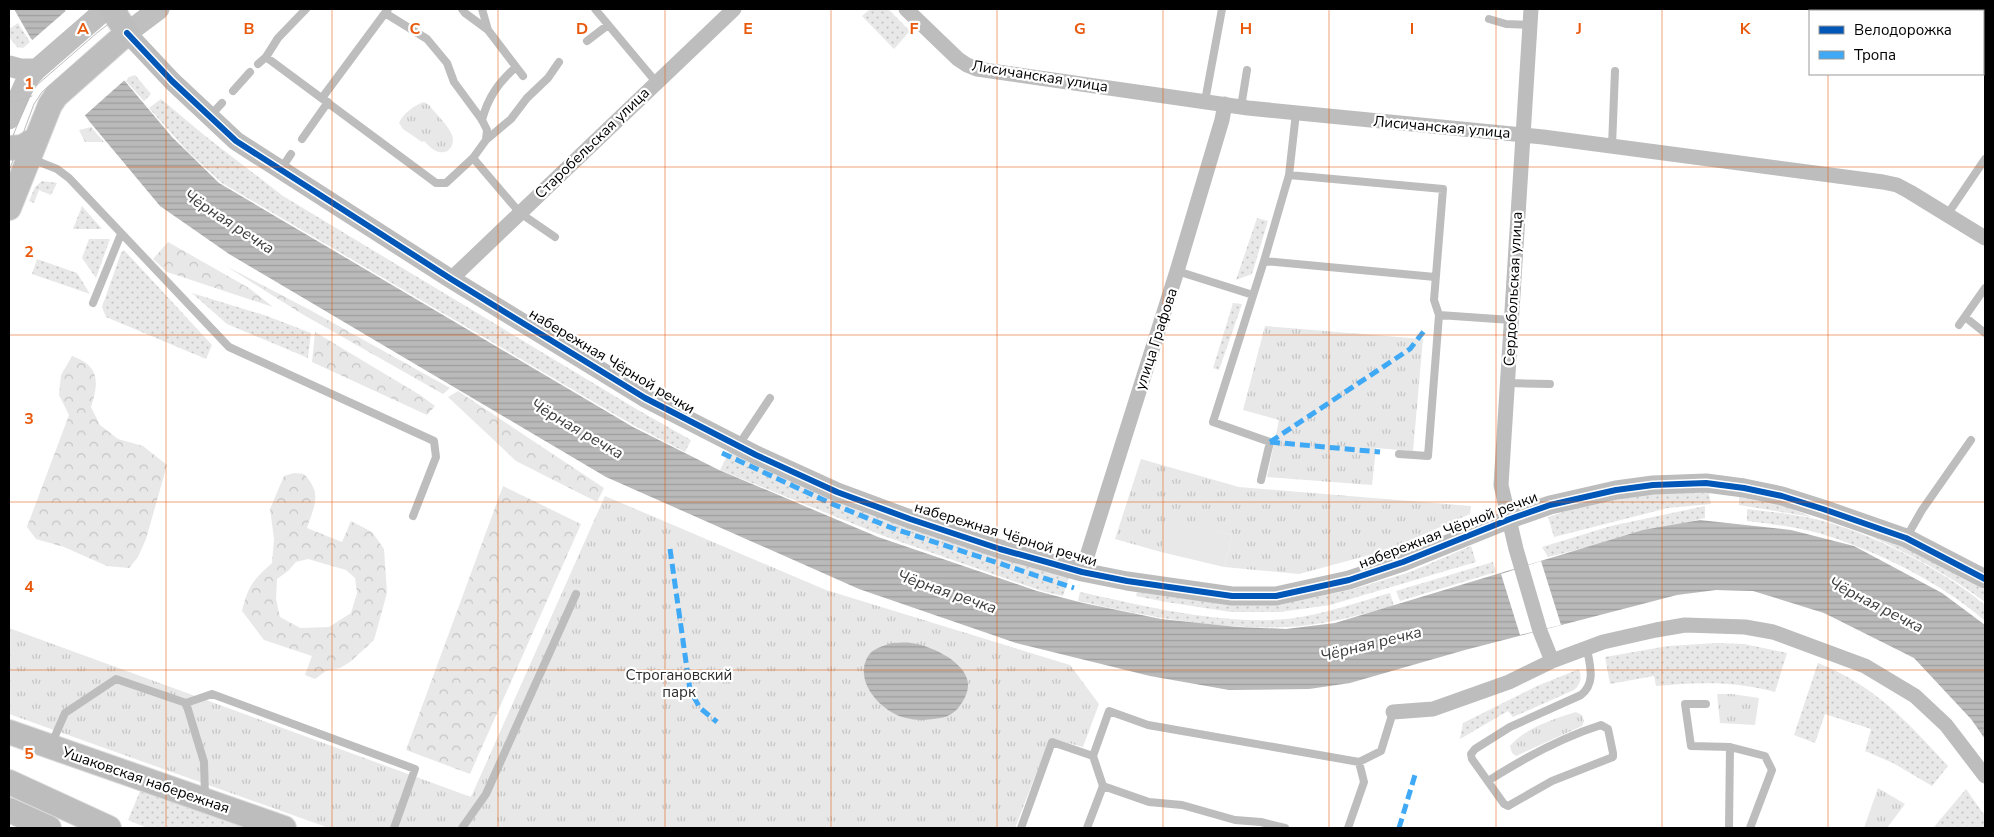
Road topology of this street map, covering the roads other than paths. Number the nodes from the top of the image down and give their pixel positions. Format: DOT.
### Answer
graph roads {
  1 [pos="112,9"];
  2 [pos="159,9"];
  3 [pos="306,9"];
  4 [pos="462,9"];
  5 [pos="482,9"];
  6 [pos="595,9"];
  7 [pos="734,9"];
  8 [pos="906,9"];
  9 [pos="1222,9"];
  10 [pos="1531,9"];
  11 [pos="387,11"];
  12 [pos="98,15"];
  13 [pos="1489,19"];
  14 [pos="608,25"];
  15 [pos="1530,25"];
  16 [pos="488,30"];
  17 [pos="127,33"];
  18 [pos="587,41"];
  19 [pos="266,57"];
  20 [pos="559,62"];
  21 [pos="258,64"];
  22 [pos="9,66"];
  23 [pos="516,67"];
  24 [pos="37,69"];
  25 [pos="1247,70"];
  26 [pos="1615,71"];
  27 [pos="250,72"];
  28 [pos="522,76"];
  29 [pos="656,82"];
  30 [pos="233,91"];
  31 [pos="325,100"];
  32 [pos="1205,101"];
  33 [pos="222,103"];
  34 [pos="1224,104"];
  35 [pos="1241,107"];
  36 [pos="1296,113"];
  37 [pos="209,117"];
  38 [pos="9,119"];
  39 [pos="482,120"];
  40 [pos="1522,135"];
  41 [pos="302,139"];
  42 [pos="486,140"];
  43 [pos="1612,146"];
  44 [pos="24,148"];
  45 [pos="291,154"];
  46 [pos="473,158"];
  47 [pos="1985,159"];
  48 [pos="280,170"];
  49 [pos="1290,175"];
  50 [pos="9,208"];
  51 [pos="520,213"];
  52 [pos="1948,215"];
  53 [pos="121,234"];
  54 [pos="555,237"];
  55 [pos="1985,238"];
  56 [pos="1264,261"];
  57 [pos="1177,271"];
  58 [pos="1435,277"];
  59 [pos="452,278"];
  60 [pos="1985,288"];
  61 [pos="1253,295"];
  62 [pos="93,303"];
  63 [pos="1439,315"];
  64 [pos="1964,317"];
  65 [pos="1511,320"];
  66 [pos="1958,325"];
  67 [pos="1985,333"];
  68 [pos="1508,383"];
  69 [pos="1550,384"];
  70 [pos="770,398"];
  71 [pos="1971,440"];
  72 [pos="738,446"];
  73 [pos="1399,454"];
  74 [pos="1262,480"];
  75 [pos="413,516"];
  76 [pos="1510,519"];
  77 [pos="1906,538"];
  78 [pos="1082,572"];
  79 [pos="1985,579"];
  80 [pos="576,594"];
  81 [pos="1587,649"];
  82 [pos="1552,661"];
  83 [pos="186,703"];
  84 [pos="1706,704"];
  85 [pos="1393,712"];
  86 [pos="9,732"];
  87 [pos="50,747"];
  88 [pos="1730,747"];
  89 [pos="1093,756"];
  90 [pos="1359,762"];
  91 [pos="1985,776"];
  92 [pos="9,782"];
  93 [pos="1488,782"];
  94 [pos="1102,786"];
  95 [pos="205,801"];
  96 [pos="9,810"];
  97 [pos="49,828"];
  98 [pos="109,828"];
  99 [pos="284,828"];
  100 [pos="394,828"];
  101 [pos="462,828"];
  102 [pos="1021,828"];
  103 [pos="1088,828"];
  104 [pos="1285,828"];
  105 [pos="1348,828"];
  106 [pos="1728,828"];
  107 [pos="1750,828"];
  1 -- 17 [label="main road, набережная Чёрной речки"];
  2 -- 17 [label="main road"];
  3 -- 19 [label="lane"];
  4 -- 16 [label="lane"];
  5 -- 16 [label="lane"];
  6 -- 14 [label="lane"];
  7 -- 29 [label="street, Старобельская улица"];
  8 -- 32 [label="street, Лисичанская улица"];
  9 -- 32 [label="lane"];
  10 -- 15 [label="street, Сердобольская улица"];
  11 -- 31 [label="lane"];
  11 -- 39 [label="lane"];
  12 -- 24 [label="main road"];
  13 -- 15 [label="lane"];
  14 -- 18 [label="lane"];
  14 -- 29 [label="lane"];
  15 -- 40 [label="street, Сердобольская улица"];
  16 -- 23 [label="lane"];
  17 -- 37 [label="street, набережная Чёрной речки"];
  17 -- 44 [label="main road"];
  19 -- 21 [label="lane"];
  19 -- 31 [label="lane"];
  20 -- 42 [label="lane"];
  22 -- 24 [label="main road"];
  23 -- 28 [label="lane"];
  23 -- 39 [label="lane"];
  24 -- 38 [label="main road"];
  25 -- 35 [label="lane"];
  26 -- 43 [label="lane"];
  27 -- 30 [label="lane"];
  29 -- 51 [label="street, Старобельская улица"];
  31 -- 41 [label="lane"];
  31 -- 46 [label="lane"];
  32 -- 34 [label="street, Лисичанская улица"];
  33 -- 37 [label="lane"];
  34 -- 35 [label="street, Лисичанская улица"];
  34 -- 57 [label="street, улица Графова"];
  35 -- 36 [label="street, Лисичанская улица"];
  36 -- 40 [label="street, Лисичанская улица"];
  36 -- 49 [label="lane"];
  37 -- 48 [label="street, набережная Чёрной речки"];
  39 -- 42 [label="lane"];
  40 -- 43 [label="street, Лисичанская улица"];
  40 -- 65 [label="street, Сердобольская улица"];
  42 -- 46 [label="lane"];
  43 -- 52 [label="street, Лисичанская улица"];
  44 -- 50 [label="main road"];
  44 -- 53 [label="lane"];
  45 -- 48 [label="lane"];
  46 -- 51 [label="lane"];
  47 -- 52 [label="lane"];
  48 -- 59 [label="street, набережная Чёрной речки"];
  49 -- 56 [label="lane"];
  49 -- 58 [label="lane"];
  51 -- 54 [label="lane"];
  51 -- 59 [label="street, Старобельская улица"];
  52 -- 55 [label="street, Лисичанская улица"];
  53 -- 62 [label="lane"];
  53 -- 75 [label="lane"];
  56 -- 58 [label="lane"];
  56 -- 61 [label="lane"];
  57 -- 61 [label="lane"];
  57 -- 78 [label="street, улица Графова"];
  58 -- 63 [label="lane"];
  59 -- 72 [label="street, набережная Чёрной речки"];
  60 -- 64 [label="lane"];
  61 -- 74 [label="lane"];
  63 -- 65 [label="lane"];
  63 -- 73 [label="lane"];
  64 -- 66 [label="lane"];
  64 -- 67 [label="lane"];
  65 -- 68 [label="street, Сердобольская улица"];
  68 -- 69 [label="lane"];
  68 -- 76 [label="street, Сердобольская улица"];
  70 -- 72 [label="lane"];
  71 -- 77 [label="lane"];
  72 -- 78 [label="street, набережная Чёрной речки"];
  76 -- 77 [label="street, набережная Чёрной речки"];
  76 -- 78 [label="street, набережная Чёрной речки"];
  76 -- 82 [label="street, Сердобольская улица"];
  77 -- 79 [label="street, набережная Чёрной речки"];
  80 -- 101 [label="lane"];
  81 -- 82 [label="street"];
  81 -- 91 [label="street"];
  81 -- 93 [label="lane"];
  82 -- 85 [label="street"];
  83 -- 87 [label="lane"];
  83 -- 95 [label="lane"];
  83 -- 100 [label="lane"];
  84 -- 88 [label="lane"];
  85 -- 90 [label="lane"];
  86 -- 87 [label="main road, Ушаковская набережная"];
  87 -- 95 [label="main road, Ушаковская набережная"];
  88 -- 106 [label="lane"];
  88 -- 107 [label="lane"];
  89 -- 90 [label="lane"];
  89 -- 94 [label="lane"];
  89 -- 102 [label="lane"];
  90 -- 105 [label="lane"];
  92 -- 98 [label="main road"];
  93 -- 93 [label="lane"];
  94 -- 103 [label="lane"];
  94 -- 104 [label="lane"];
  95 -- 99 [label="main road, Ушаковская набережная"];
  96 -- 97 [label="main road"];
}
